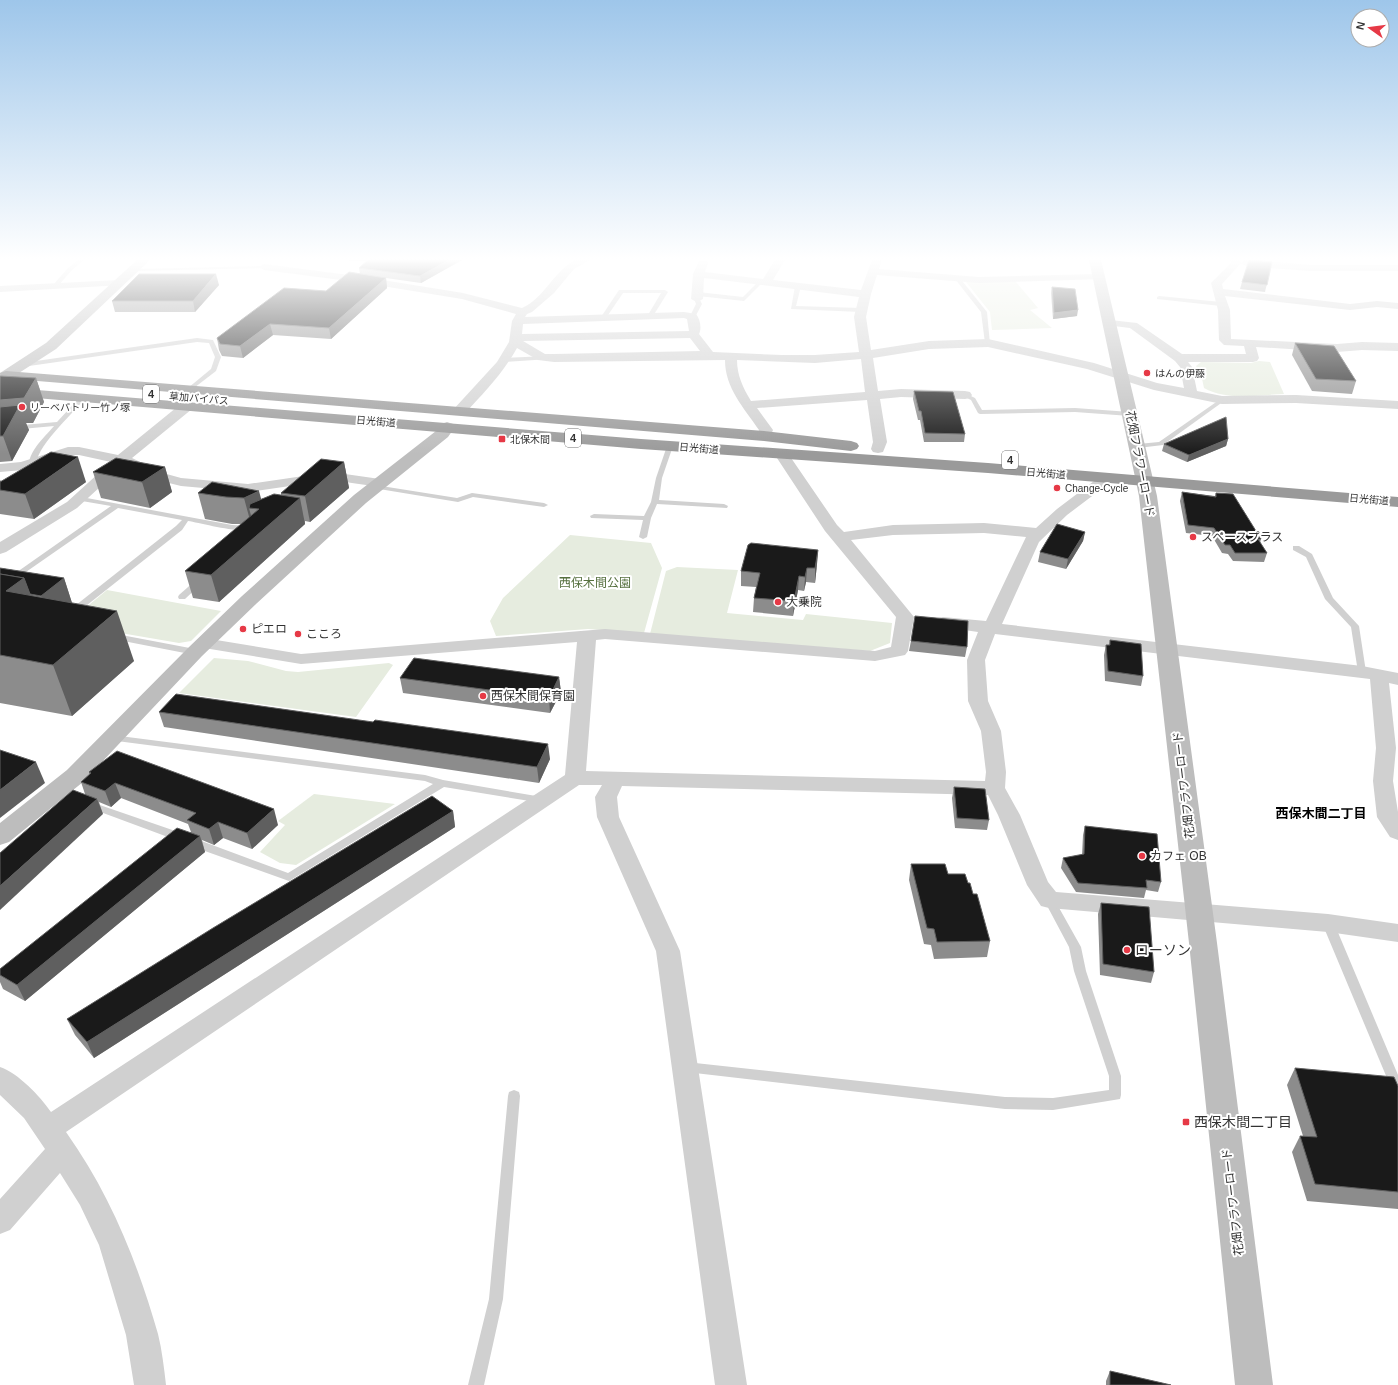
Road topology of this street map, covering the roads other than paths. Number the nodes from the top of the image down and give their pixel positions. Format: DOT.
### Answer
graph roads {
  1 [pos="74,325"];
  2 [pos="518,325"];
  3 [pos="694,325"];
  4 [pos="861,325"];
  5 [pos="986,325"];
  6 [pos="1110,325"];
  7 [pos="1129,325"];
  8 [pos="1224,325"];
  9 [pos="693,334"];
  10 [pos="515,340"];
  11 [pos="988,343"];
  12 [pos="1249,343"];
  13 [pos="1398,348"];
  14 [pos="709,355"];
  15 [pos="866,355"];
  16 [pos="731,357"];
  17 [pos="549,358"];
  18 [pos="1179,358"];
  19 [pos="503,360"];
  20 [pos="22,365"];
  21 [pos="1122,376"];
  22 [pos="2,378"];
  23 [pos="190,389"];
  24 [pos="0,391"];
  25 [pos="1191,393"];
  26 [pos="965,395"];
  27 [pos="873,396"];
  28 [pos="83,397"];
  29 [pos="1222,400"];
  30 [pos="1398,404"];
  31 [pos="749,405"];
  32 [pos="187,406"];
  33 [pos="302,406"];
  34 [pos="459,411"];
  35 [pos="1130,414"];
  36 [pos="58,424"];
  37 [pos="447,427"];
  38 [pos="0,429"];
  39 [pos="764,436"];
  40 [pos="670,446"];
  41 [pos="1138,446"];
  42 [pos="878,449"];
  43 [pos="782,455"];
  44 [pos="122,460"];
  45 [pos="0,468"];
  46 [pos="30,469"];
  47 [pos="1144,475"];
  48 [pos="1107,478"];
  49 [pos="378,485"];
  50 [pos="1398,492"];
  51 [pos="79,498"];
  52 [pos="655,502"];
  53 [pos="1398,502"];
  54 [pos="117,505"];
  55 [pos="544,505"];
  56 [pos="724,506"];
  57 [pos="594,516"];
  58 [pos="187,518"];
  59 [pos="647,518"];
  60 [pos="253,530"];
  61 [pos="1039,533"];
  62 [pos="643,537"];
  63 [pos="840,537"];
  64 [pos="1296,548"];
  65 [pos="0,549"];
  66 [pos="207,577"];
  67 [pos="0,588"];
  68 [pos="182,597"];
  69 [pos="68,616"];
  70 [pos="918,619"];
  71 [pos="990,627"];
  72 [pos="587,635"];
  73 [pos="107,636"];
  74 [pos="200,648"];
  75 [pos="1168,650"];
  76 [pos="1380,676"];
  77 [pos="112,738"];
  78 [pos="575,778"];
  79 [pos="616,778"];
  80 [pos="442,783"];
  81 [pos="995,788"];
  82 [pos="542,800"];
  83 [pos="80,801"];
  84 [pos="1398,832"];
  85 [pos="0,836"];
  86 [pos="1050,900"];
  87 [pos="1200,913"];
  88 [pos="1328,923"];
  89 [pos="1398,933"];
  90 [pos="685,1067"];
  91 [pos="0,1078"];
  92 [pos="1398,1090"];
  93 [pos="514,1096"];
  94 [pos="55,1139"];
  95 [pos="0,1220"];
  96 [pos="150,1385"];
  97 [pos="476,1385"];
  98 [pos="731,1385"];
  99 [pos="1254,1385"];
  1 -- 20 [label="street"];
  2 -- 10 [label="street"];
  3 -- 9 [label="street"];
  4 -- 15 [label="street"];
  5 -- 11 [label="lane"];
  6 -- 21 [label="street, 花畑フラワーロード"];
  7 -- 18 [label="street"];
  8 -- 12 [label="street"];
  9 -- 10 [label="street"];
  9 -- 14 [label="street"];
  10 -- 17 [label="street"];
  10 -- 19 [label="street"];
  11 -- 15 [label="street"];
  11 -- 21 [label="street"];
  12 -- 13 [label="street"];
  12 -- 18 [label="street"];
  14 -- 16 [label="street"];
  14 -- 17 [label="street"];
  15 -- 16 [label="street"];
  15 -- 27 [label="street"];
  16 -- 31 [label="street"];
  17 -- 19 [label="lane"];
  18 -- 25 [label="street"];
  19 -- 34 [label="street"];
  20 -- 22 [label="street"];
  20 -- 23 [label="lane"];
  21 -- 25 [label="street"];
  21 -- 35 [label="street, 花畑フラワーロード"];
  22 -- 23 [label="highway, 4"];
  22 -- 33 [label="highway, 草加バイパス / 4"];
  23 -- 34 [label="highway, 4"];
  24 -- 28 [label="highway, 日光街道 / 4"];
  25 -- 29 [label="street"];
  26 -- 27 [label="street"];
  26 -- 35 [label="lane"];
  27 -- 31 [label="street"];
  27 -- 42 [label="street"];
  28 -- 32 [label="highway, 日光街道 / 4"];
  28 -- 36 [label="lane"];
  29 -- 30 [label="street"];
  29 -- 41 [label="lane"];
  31 -- 39 [label="street"];
  32 -- 37 [label="highway, 日光街道 / 4"];
  32 -- 44 [label="street"];
  33 -- 42 [label="highway, 日光街道 / 4"];
  34 -- 39 [label="highway, 4"];
  35 -- 41 [label="street, 花畑フラワーロード"];
  36 -- 38 [label="lane"];
  36 -- 46 [label="lane"];
  37 -- 40 [label="highway, 日光街道 / 4"];
  37 -- 49 [label="street"];
  39 -- 42 [label="highway, 4"];
  40 -- 43 [label="highway, 日光街道 / 4"];
  40 -- 52 [label="lane"];
  41 -- 47 [label="street, 花畑フラワーロード"];
  42 -- 47 [label="highway, 日光街道 / 4"];
  43 -- 48 [label="highway, 日光街道 / 4"];
  43 -- 63 [label="street"];
  44 -- 46 [label="street"];
  44 -- 49 [label="street"];
  44 -- 51 [label="street"];
  45 -- 46 [label="street"];
  47 -- 48 [label="highway, 日光街道 / 4"];
  47 -- 50 [label="highway, 日光街道 / 4"];
  47 -- 53 [label="highway, 日光街道 / 4"];
  47 -- 75 [label="street, 花畑フラワーロード"];
  48 -- 61 [label="street"];
  49 -- 55 [label="lane"];
  49 -- 74 [label="street"];
  51 -- 54 [label="lane"];
  51 -- 65 [label="street"];
  52 -- 56 [label="lane"];
  52 -- 59 [label="lane"];
  54 -- 58 [label="lane"];
  54 -- 67 [label="lane"];
  57 -- 59 [label="lane"];
  58 -- 60 [label="lane"];
  58 -- 69 [label="lane"];
  59 -- 62 [label="lane"];
  61 -- 63 [label="street"];
  61 -- 71 [label="street"];
  63 -- 70 [label="street"];
  64 -- 76 [label="lane"];
  66 -- 68 [label="lane"];
  70 -- 71 [label="street"];
  70 -- 72 [label="street"];
  71 -- 75 [label="street"];
  71 -- 81 [label="street"];
  72 -- 74 [label="street"];
  72 -- 78 [label="street"];
  73 -- 74 [label="lane"];
  74 -- 77 [label="street"];
  75 -- 76 [label="street"];
  75 -- 87 [label="street, 花畑フラワーロード"];
  76 -- 84 [label="street"];
  77 -- 80 [label="lane"];
  77 -- 85 [label="street"];
  78 -- 79 [label="street"];
  78 -- 82 [label="street"];
  79 -- 81 [label="street"];
  79 -- 90 [label="street"];
  80 -- 82 [label="lane"];
  80 -- 83 [label="lane"];
  81 -- 86 [label="street"];
  82 -- 94 [label="street"];
  86 -- 87 [label="street"];
  86 -- 90 [label="lane"];
  87 -- 88 [label="street"];
  87 -- 99 [label="street, 花畑フラワーロード"];
  88 -- 89 [label="street"];
  88 -- 92 [label="lane"];
  90 -- 98 [label="street"];
  91 -- 94 [label="street"];
  93 -- 97 [label="lane"];
  94 -- 95 [label="street"];
  94 -- 96 [label="street"];
}
